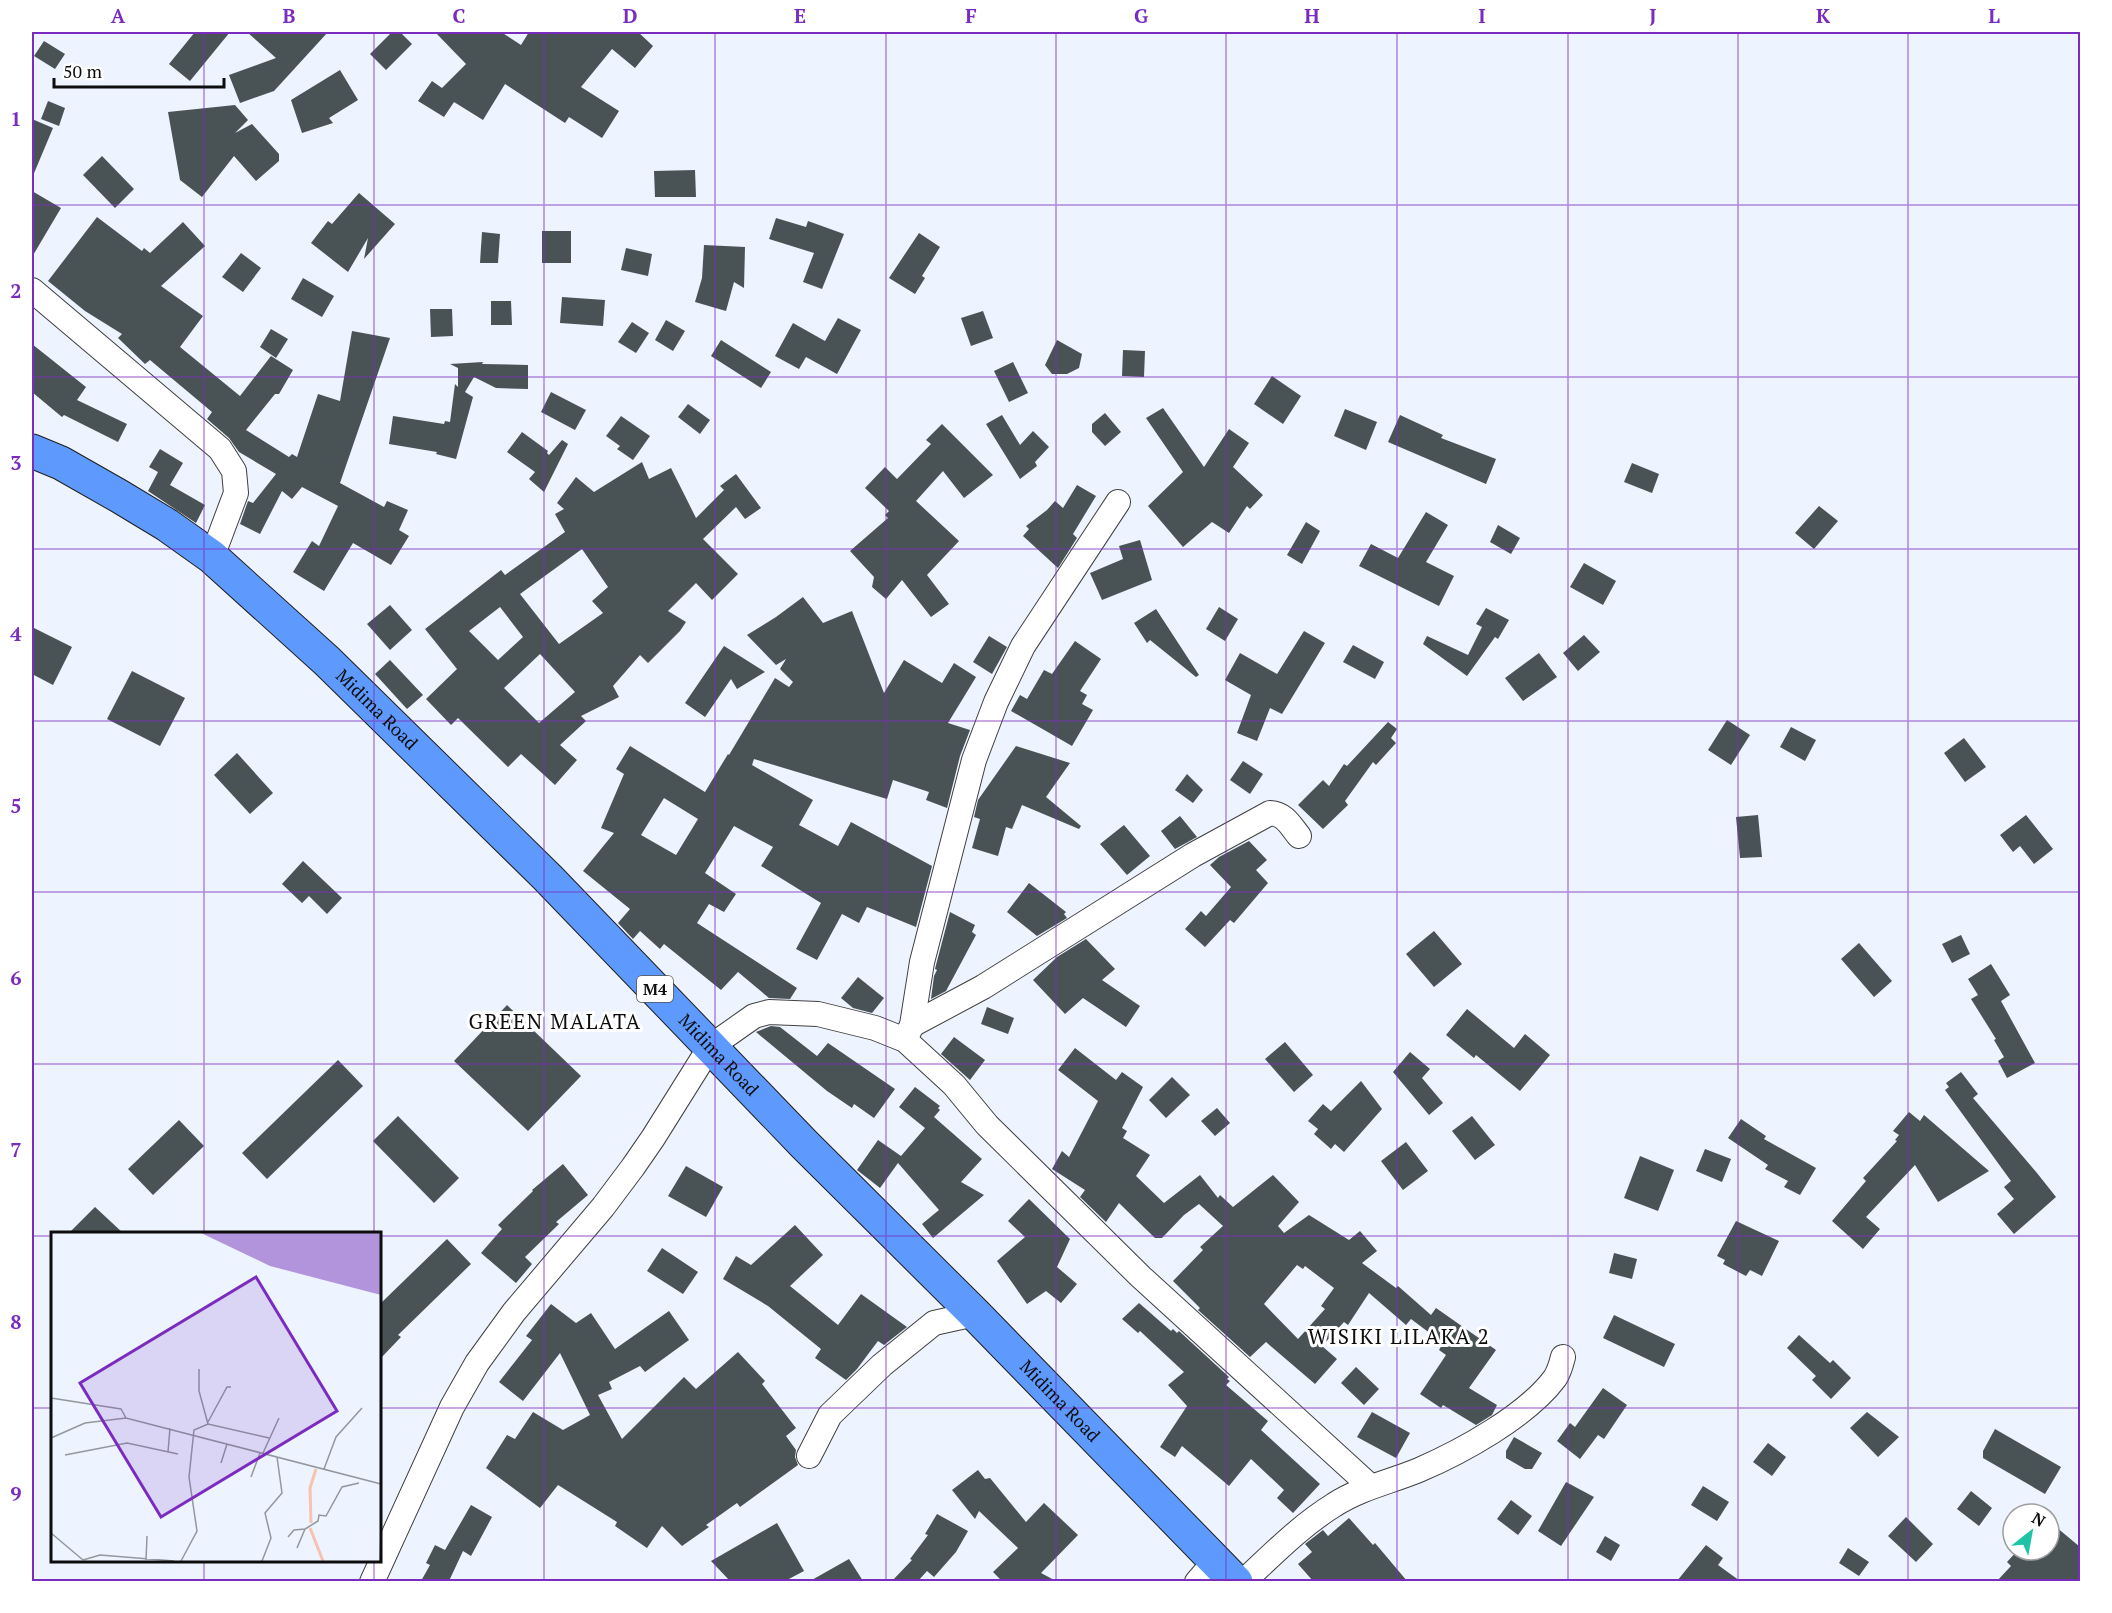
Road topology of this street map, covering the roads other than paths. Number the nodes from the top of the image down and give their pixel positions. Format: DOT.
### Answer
graph roads {
  1 [pos="32,290"];
  2 [pos="32,451"];
  3 [pos="1118,502"];
  4 [pos="212,557"];
  5 [pos="1299,836"];
  6 [pos="908,1033"];
  7 [pos="711,1047"];
  8 [pos="975,1314"];
  9 [pos="1563,1357"];
  10 [pos="809,1456"];
  11 [pos="1370,1486"];
  12 [pos="381,1561"];
  13 [pos="381,1562"];
  14 [pos="1216,1575"];
  15 [pos="372,1581"];
  16 [pos="1243,1581"];
  1 -- 4 [label="street"];
  2 -- 4 [label="main road, Midima Road / M4"];
  3 -- 6 [label="street"];
  4 -- 7 [label="main road, Midima Road / M4"];
  5 -- 6 [label="street"];
  6 -- 7 [label="street"];
  6 -- 11 [label="street"];
  7 -- 8 [label="main road, Midima Road / M4"];
  7 -- 12 [label="street"];
  8 -- 10 [label="street"];
  8 -- 14 [label="main road, Midima Road / M4"];
  9 -- 11 [label="street"];
  11 -- 16 [label="street"];
  13 -- 15 [label="street"];
}
